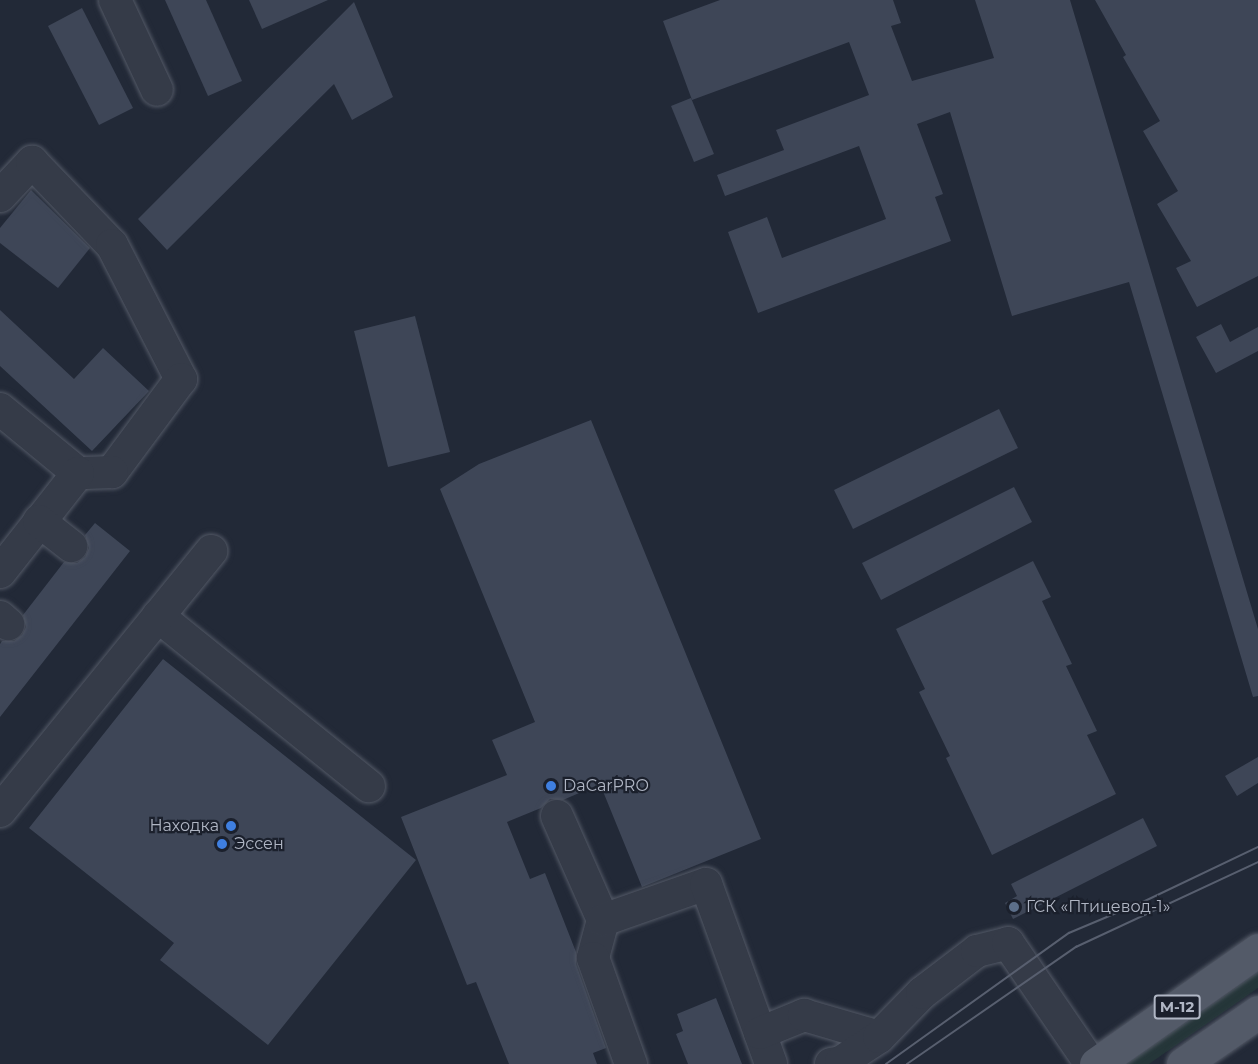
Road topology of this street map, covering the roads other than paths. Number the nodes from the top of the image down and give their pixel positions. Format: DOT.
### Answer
graph roads {
  1 [pos="115,0"];
  2 [pos="157,90"];
  3 [pos="0,196"];
  4 [pos="0,409"];
  5 [pos="78,473"];
  6 [pos="39,521"];
  7 [pos="70,546"];
  8 [pos="211,551"];
  9 [pos="0,572"];
  10 [pos="158,616"];
  11 [pos="369,786"];
  12 [pos="0,811"];
  13 [pos="557,816"];
  14 [pos="603,920"];
  15 [pos="1258,950"];
  16 [pos="1258,1012"];
  17 [pos="760,1033"];
  18 [pos="879,1037"];
  19 [pos="631,1064"];
  20 [pos="771,1064"];
  21 [pos="831,1064"];
  22 [pos="1094,1064"];
  23 [pos="1183,1064"];
  1 -- 2 [label="lane"];
  3 -- 5 [label="lane"];
  4 -- 5 [label="lane"];
  5 -- 6 [label="lane"];
  6 -- 7 [label="lane"];
  6 -- 9 [label="lane"];
  8 -- 10 [label="lane"];
  10 -- 11 [label="lane"];
  10 -- 12 [label="lane"];
  13 -- 14 [label="lane"];
  14 -- 17 [label="lane"];
  14 -- 19 [label="lane"];
  15 -- 22 [label="main road, М-12"];
  16 -- 23 [label="main road"];
  17 -- 18 [label="lane"];
  17 -- 20 [label="lane"];
  18 -- 21 [label="lane"];
  18 -- 22 [label="lane"];
}
